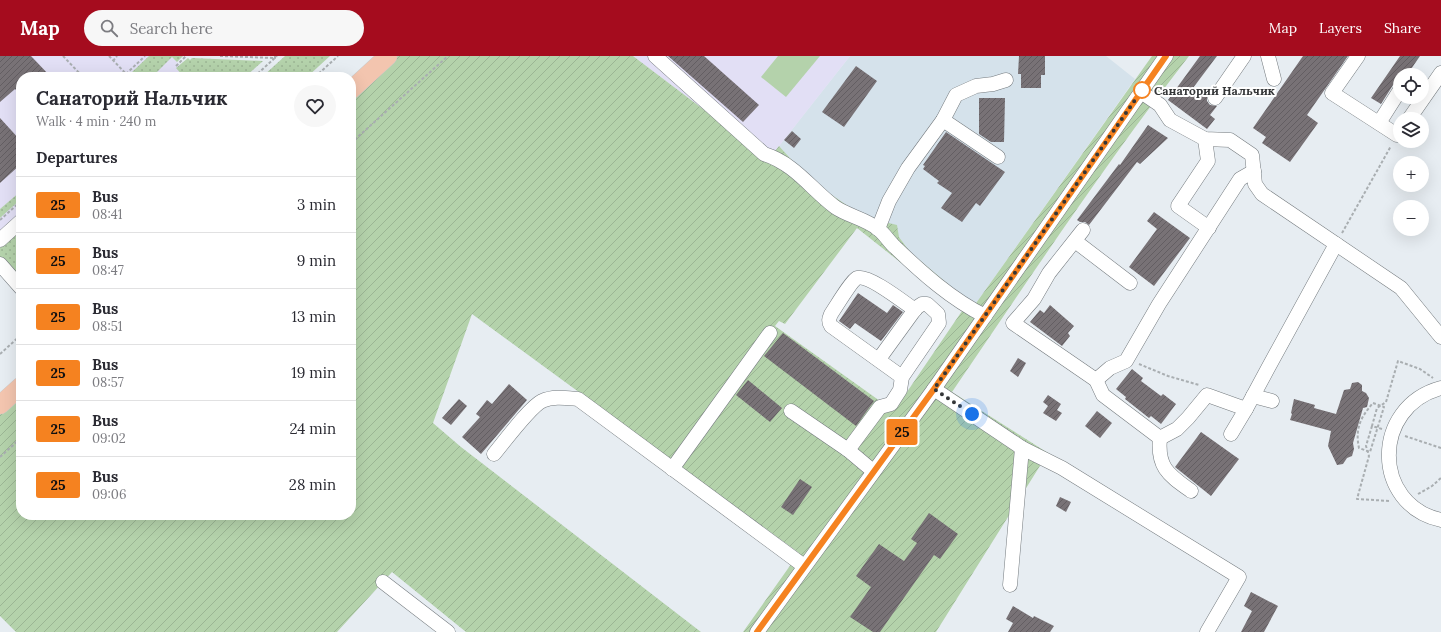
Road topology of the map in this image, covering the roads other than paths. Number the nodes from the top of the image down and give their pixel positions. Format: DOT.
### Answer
graph roads {
  1 [pos="388,56"];
  2 [pos="655,56"];
  3 [pos="1166,56"];
  4 [pos="1244,56"];
  5 [pos="1268,56"];
  6 [pos="1358,56"];
  7 [pos="1441,73"];
  8 [pos="1274,79"];
  9 [pos="1006,80"];
  10 [pos="356,85"];
  11 [pos="1429,88"];
  12 [pos="1141,92"];
  13 [pos="1215,98"];
  14 [pos="1393,101"];
  15 [pos="943,120"];
  16 [pos="1379,123"];
  17 [pos="1393,130"];
  18 [pos="1205,139"];
  19 [pos="998,157"];
  20 [pos="1254,171"];
  21 [pos="16,226"];
  22 [pos="1209,228"];
  23 [pos="878,229"];
  24 [pos="0,240"];
  25 [pos="1336,244"];
  26 [pos="0,264"];
  27 [pos="16,282"];
  28 [pos="1130,283"];
  29 [pos="915,310"];
  30 [pos="984,316"];
  31 [pos="770,333"];
  32 [pos="1441,337"];
  33 [pos="879,359"];
  34 [pos="902,376"];
  35 [pos="1096,380"];
  36 [pos="1441,388"];
  37 [pos="934,389"];
  38 [pos="16,391"];
  39 [pos="1253,396"];
  40 [pos="1272,401"];
  41 [pos="0,405"];
  42 [pos="1246,409"];
  43 [pos="791,411"];
  44 [pos="1231,434"];
  45 [pos="1160,438"];
  46 [pos="1022,448"];
  47 [pos="848,450"];
  48 [pos="494,454"];
  49 [pos="672,469"];
  50 [pos="873,472"];
  51 [pos="1191,491"];
  52 [pos="1441,520"];
  53 [pos="804,566"];
  54 [pos="383,582"];
  55 [pos="1010,585"];
  56 [pos="448,632"];
  57 [pos="757,632"];
  58 [pos="1207,632"];
  1 -- 10 [label="main road"];
  2 -- 23 [label="street"];
  3 -- 12 [label="street"];
  4 -- 13 [label="street"];
  5 -- 8 [label="street"];
  6 -- 16 [label="street"];
  7 -- 11 [label="street"];
  9 -- 15 [label="street"];
  12 -- 18 [label="street"];
  12 -- 30 [label="street"];
  14 -- 16 [label="street"];
  15 -- 19 [label="street"];
  15 -- 23 [label="street"];
  16 -- 17 [label="street"];
  18 -- 20 [label="street"];
  18 -- 22 [label="street"];
  20 -- 22 [label="street"];
  20 -- 25 [label="street"];
  21 -- 24 [label="street"];
  22 -- 35 [label="street"];
  23 -- 30 [label="street"];
  25 -- 32 [label="street"];
  25 -- 39 [label="street"];
  26 -- 27 [label="street"];
  28 -- 35 [label="street"];
  29 -- 33 [label="street"];
  29 -- 33 [label="street"];
  29 -- 34 [label="street"];
  30 -- 37 [label="street"];
  31 -- 49 [label="street"];
  33 -- 34 [label="street"];
  34 -- 47 [label="street"];
  35 -- 45 [label="street"];
  36 -- 52 [label="street"];
  37 -- 46 [label="street"];
  37 -- 50 [label="street"];
  38 -- 41 [label="main road"];
  39 -- 40 [label="street"];
  39 -- 42 [label="street"];
  42 -- 44 [label="street"];
  42 -- 45 [label="street"];
  43 -- 47 [label="street"];
  45 -- 51 [label="street"];
  46 -- 55 [label="street"];
  46 -- 58 [label="street"];
  47 -- 50 [label="street"];
  48 -- 49 [label="street"];
  49 -- 53 [label="street"];
  50 -- 53 [label="street"];
  53 -- 57 [label="street"];
  54 -- 56 [label="street"];
}
